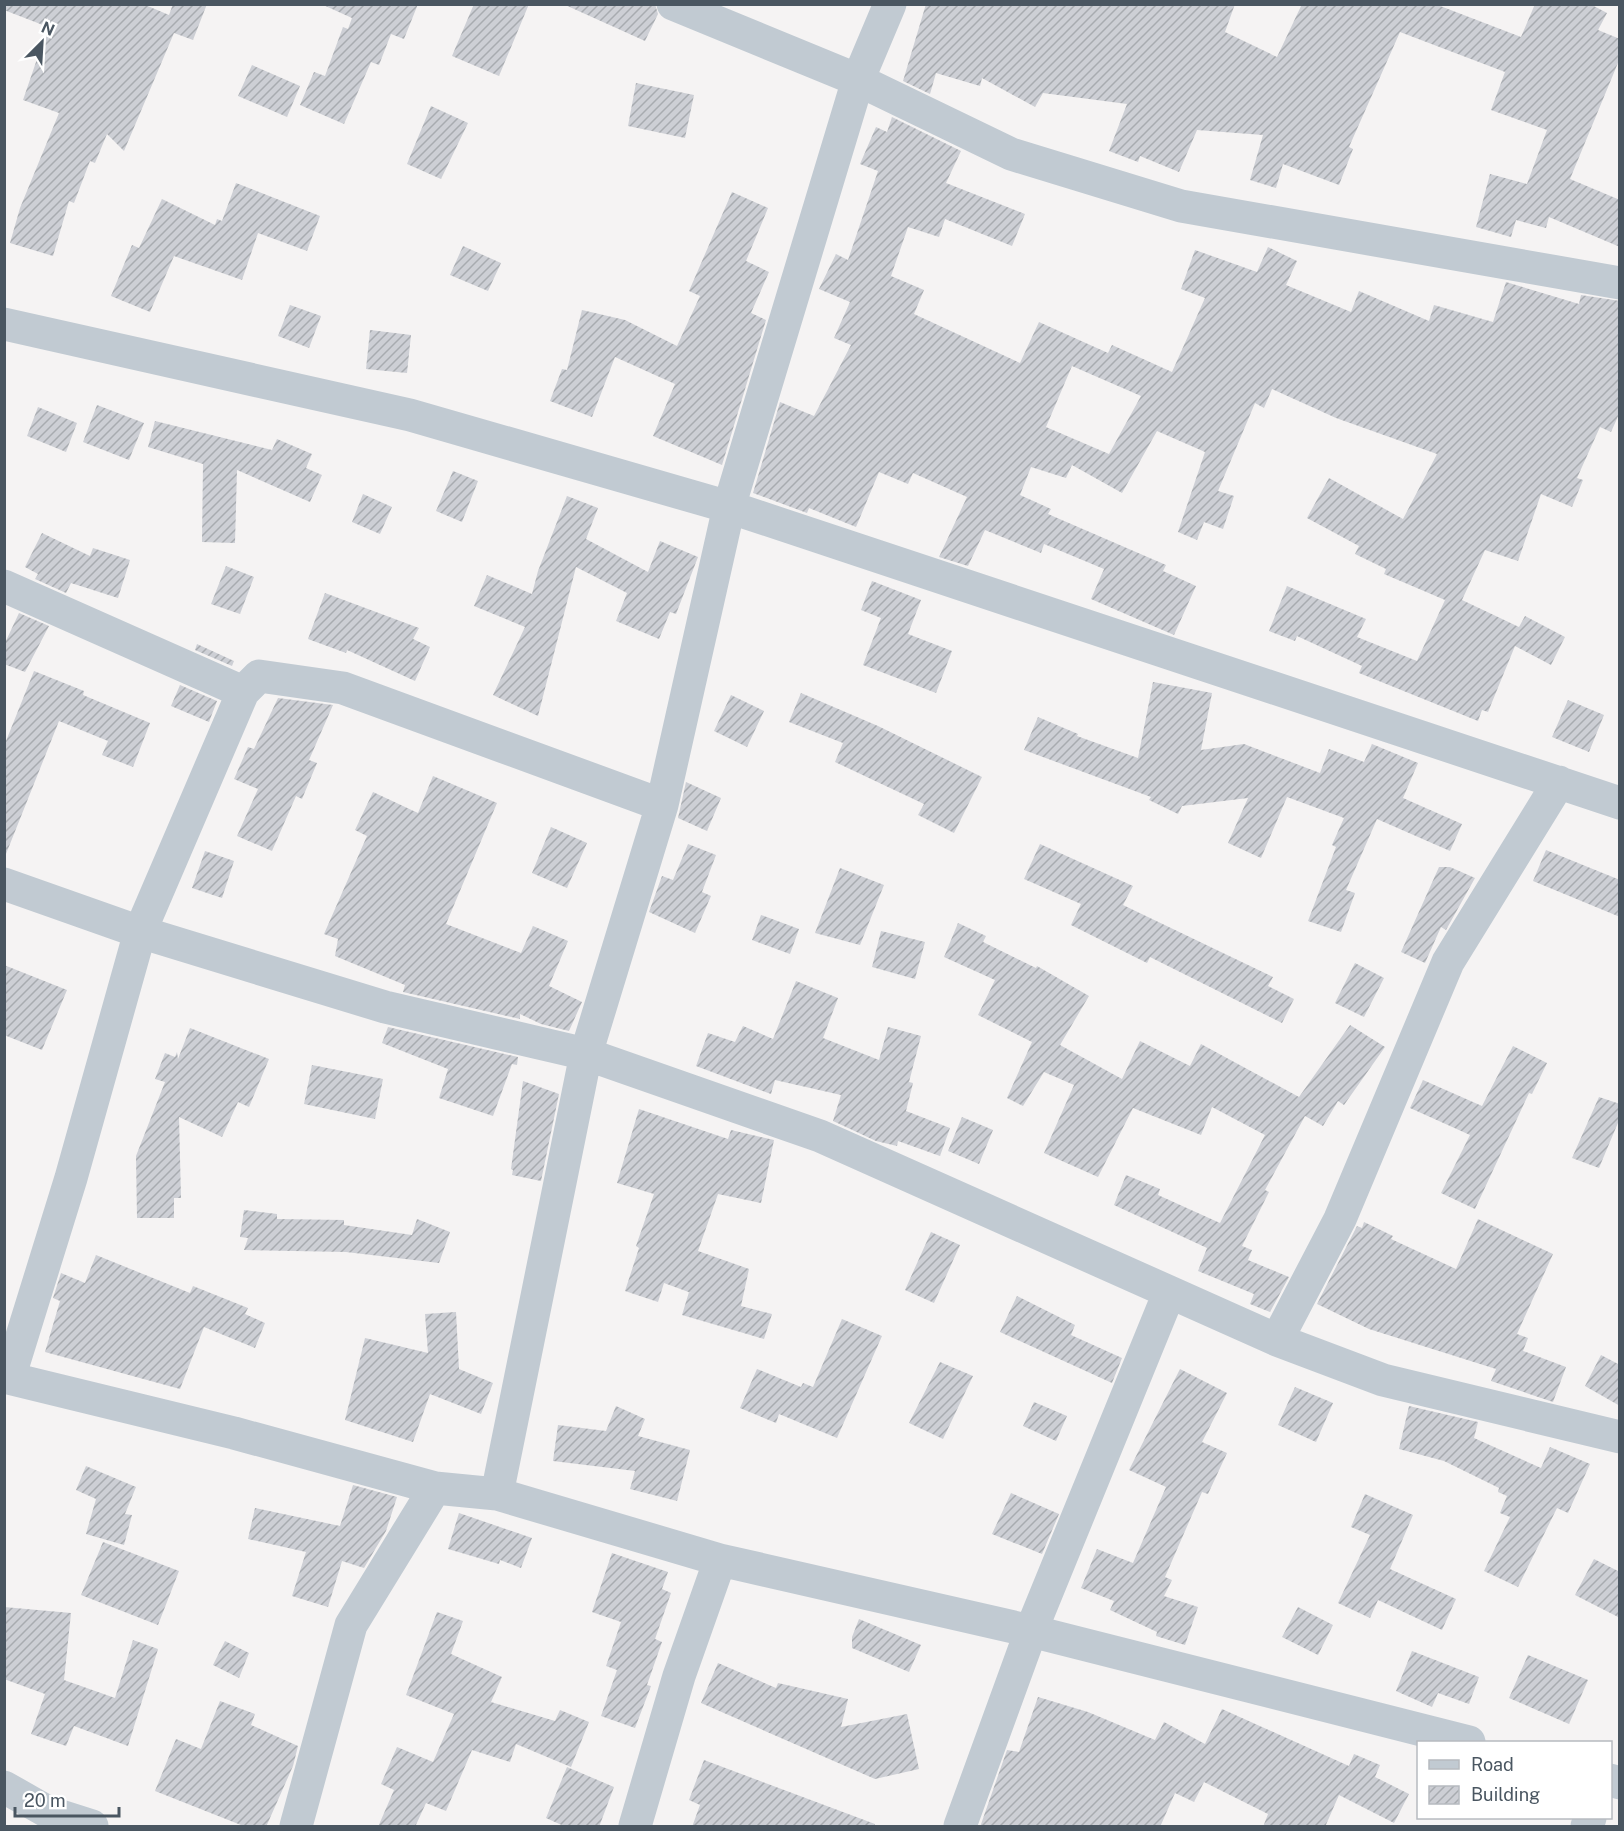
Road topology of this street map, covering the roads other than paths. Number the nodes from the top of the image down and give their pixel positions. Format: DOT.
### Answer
graph roads {
  1 [pos="672,4"];
  2 [pos="890,4"];
  3 [pos="858,80"];
  4 [pos="1620,283"];
  5 [pos="4,324"];
  6 [pos="729,507"];
  7 [pos="4,586"];
  8 [pos="243,693"];
  9 [pos="1559,782"];
  10 [pos="1620,803"];
  11 [pos="662,805"];
  12 [pos="4,884"];
  13 [pos="140,932"];
  14 [pos="586,1054"];
  15 [pos="1169,1293"];
  16 [pos="1277,1340"];
  17 [pos="7,1377"];
  18 [pos="1620,1437"];
  19 [pos="435,1488"];
  20 [pos="497,1494"];
  21 [pos="720,1560"];
  22 [pos="1031,1631"];
  23 [pos="1461,1741"];
  24 [pos="4,1787"];
  25 [pos="92,1827"];
  26 [pos="296,1827"];
  27 [pos="635,1827"];
  28 [pos="960,1827"];
  1 -- 3 [label="street"];
  2 -- 3 [label="street"];
  3 -- 4 [label="street"];
  3 -- 6 [label="street"];
  5 -- 6 [label="street"];
  6 -- 9 [label="street"];
  6 -- 11 [label="street"];
  7 -- 8 [label="street"];
  8 -- 11 [label="street"];
  8 -- 13 [label="street"];
  9 -- 10 [label="street"];
  9 -- 16 [label="street"];
  11 -- 14 [label="street"];
  12 -- 13 [label="street"];
  13 -- 14 [label="street"];
  13 -- 17 [label="street"];
  14 -- 15 [label="street"];
  14 -- 20 [label="street"];
  15 -- 16 [label="street"];
  15 -- 22 [label="street"];
  16 -- 18 [label="street"];
  17 -- 19 [label="street"];
  19 -- 20 [label="street"];
  19 -- 26 [label="street"];
  20 -- 21 [label="street"];
  21 -- 22 [label="street"];
  21 -- 27 [label="street"];
  22 -- 23 [label="street"];
  22 -- 28 [label="street"];
  24 -- 25 [label="street"];
}
